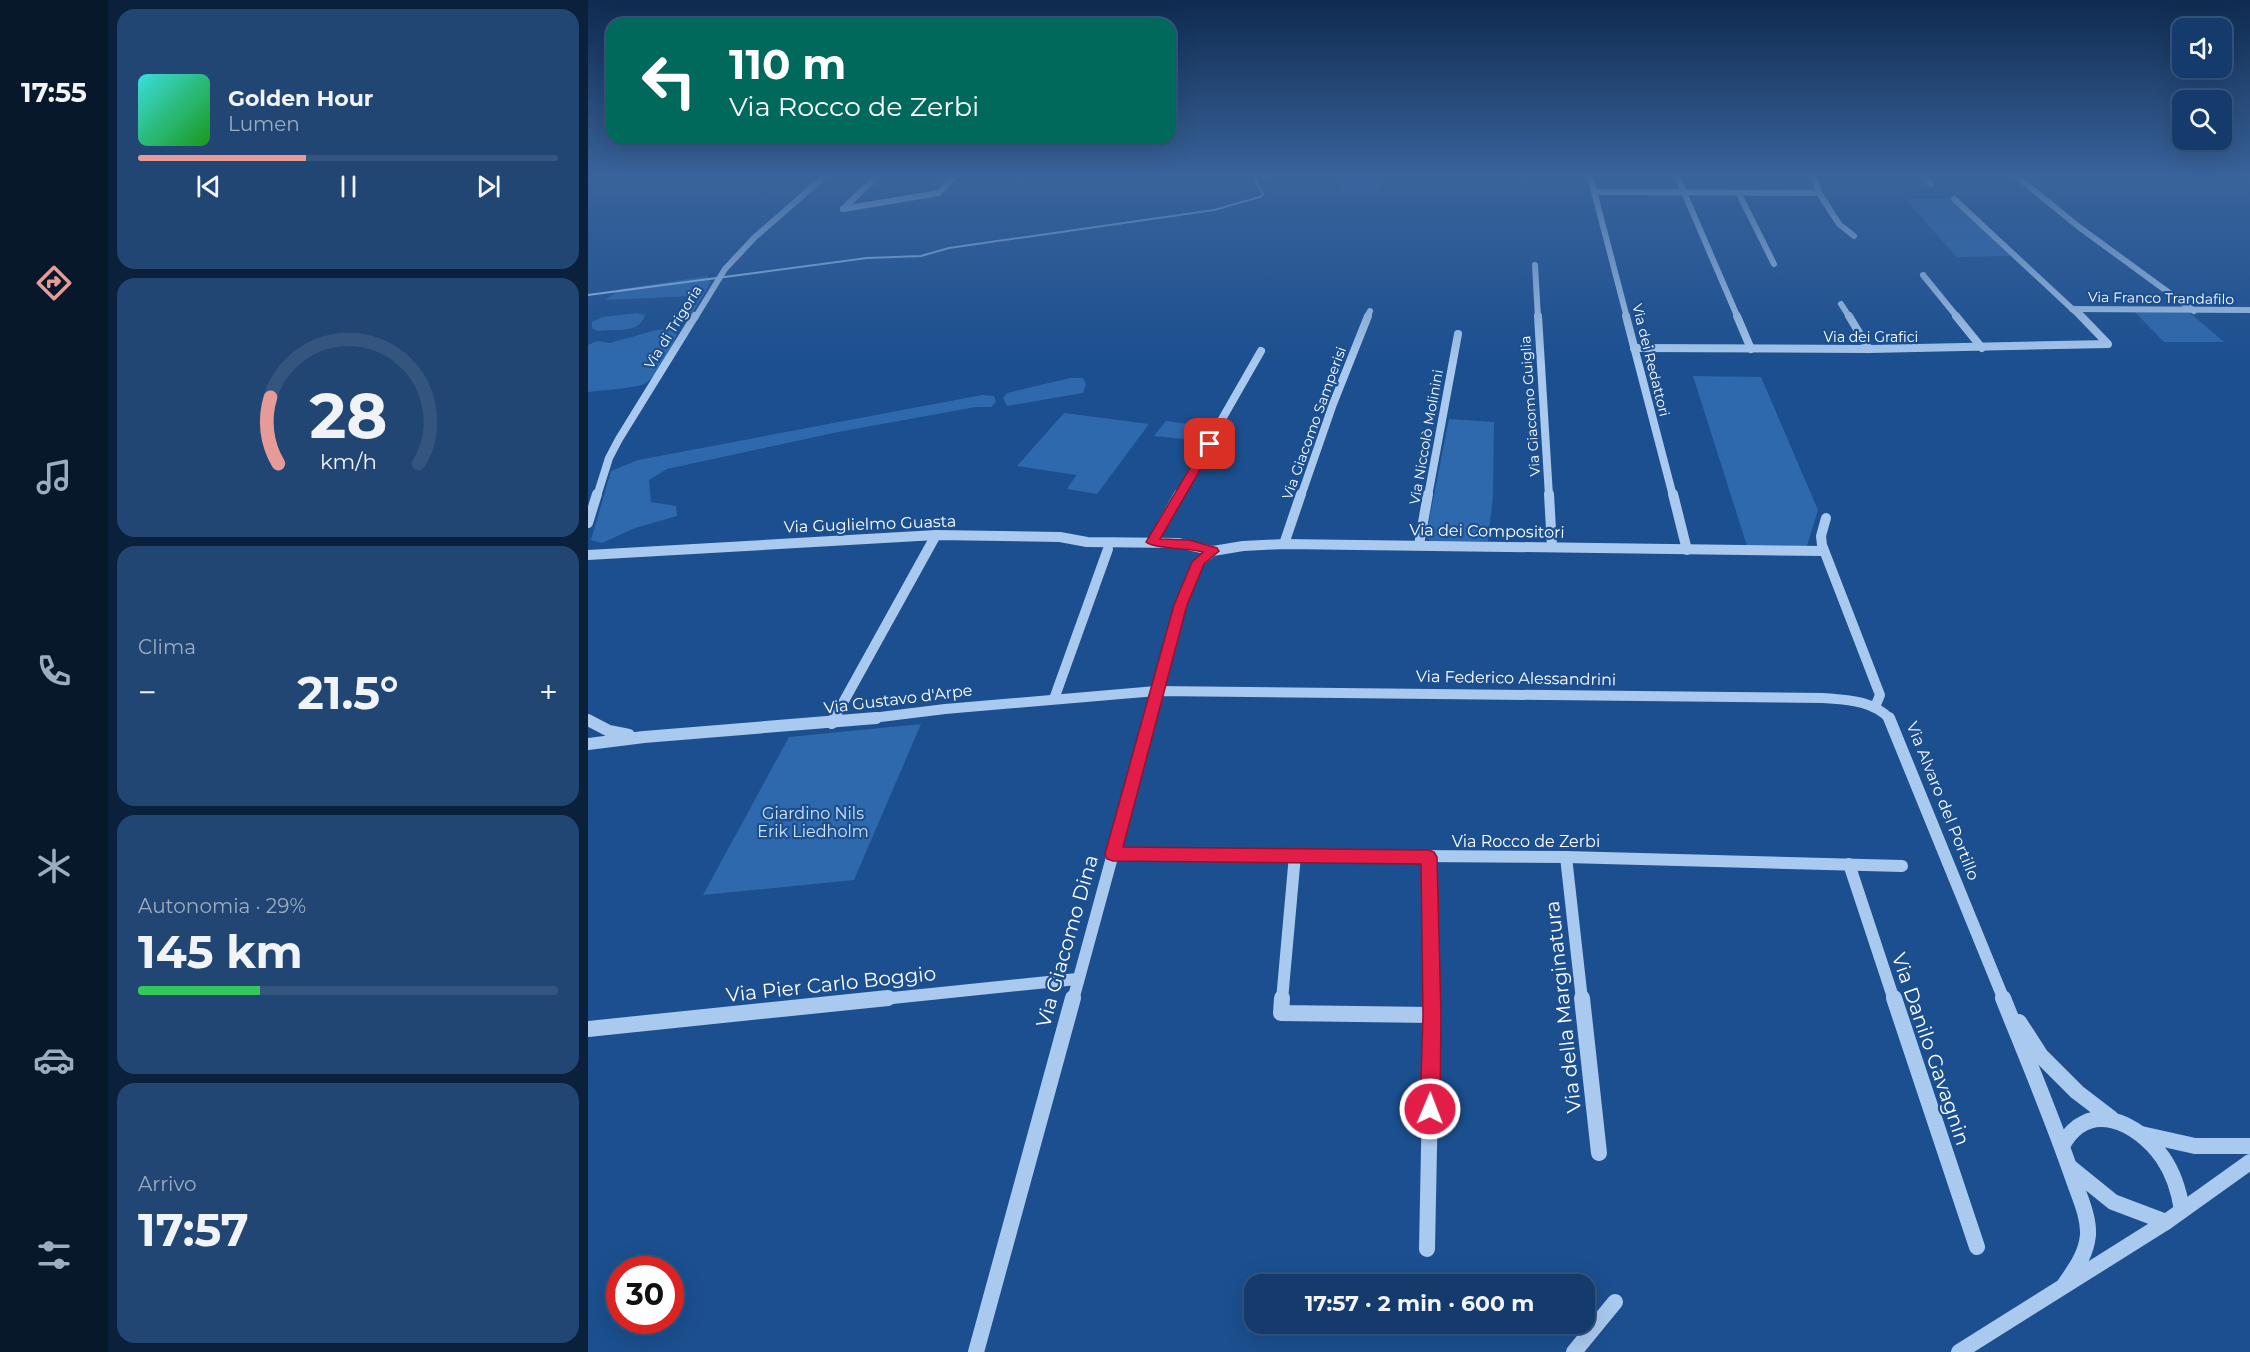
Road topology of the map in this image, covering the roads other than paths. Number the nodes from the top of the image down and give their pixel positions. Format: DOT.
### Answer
graph roads {
  1 [pos="753,239"];
  2 [pos="1606,239"];
  3 [pos="1703,239"];
  4 [pos="1761,239"];
  5 [pos="1997,239"];
  6 [pos="2096,239"];
  7 [pos="1774,264"];
  8 [pos="1535,265"];
  9 [pos="1923,275"];
  10 [pos="1841,304"];
  11 [pos="2072,309"];
  12 [pos="2193,310"];
  13 [pos="2250,310"];
  14 [pos="1370,311"];
  15 [pos="1458,334"];
  16 [pos="1634,348"];
  17 [pos="1982,348"];
  18 [pos="1751,349"];
  19 [pos="1869,349"];
  20 [pos="1262,351"];
  21 [pos="1826,518"];
  22 [pos="588,523"];
  23 [pos="936,535"];
  24 [pos="1152,542"];
  25 [pos="1284,544"];
  26 [pos="1419,545"];
  27 [pos="1552,547"];
  28 [pos="1108,549"];
  29 [pos="1687,550"];
  30 [pos="1213,551"];
  31 [pos="1823,551"];
  32 [pos="588,555"];
  33 [pos="1156,691"];
  34 [pos="1054,699"];
  35 [pos="1875,707"];
  36 [pos="588,720"];
  37 [pos="832,723"];
  38 [pos="644,737"];
  39 [pos="588,744"];
  40 [pos="1113,854"];
  41 [pos="1295,855"];
  42 [pos="1429,857"];
  43 [pos="1566,857"];
  44 [pos="1849,864"];
  45 [pos="1902,866"];
  46 [pos="1077,979"];
  47 [pos="2006,1002"];
  48 [pos="1432,1015"];
  49 [pos="588,1029"];
  50 [pos="2112,1119"];
  51 [pos="2139,1133"];
  52 [pos="2062,1146"];
  53 [pos="2250,1146"];
  54 [pos="1599,1153"];
  55 [pos="2250,1162"];
  56 [pos="2069,1165"];
  57 [pos="2182,1210"];
  58 [pos="2166,1222"];
  59 [pos="1977,1246"];
  60 [pos="1427,1250"];
  61 [pos="2065,1284"];
  62 [pos="1615,1302"];
  63 [pos="976,1352"];
  64 [pos="1574,1352"];
  65 [pos="1959,1352"];
  1 -- 22 [label="street, Via di Trigoria"];
  2 -- 16 [label="street, Via dei Redattori"];
  3 -- 18 [label="street"];
  4 -- 7 [label="street"];
  5 -- 11 [label="street"];
  6 -- 12 [label="street"];
  8 -- 27 [label="street, Via Giacomo Guiglia"];
  9 -- 17 [label="street"];
  10 -- 19 [label="street"];
  11 -- 12 [label="street, Via Franco Trandafilo"];
  11 -- 17 [label="street, Via dei Grafici"];
  12 -- 13 [label="street, Via Franco Trandafilo"];
  14 -- 25 [label="street, Via Giacomo Samperisi"];
  15 -- 26 [label="street, Via Niccolò Molinini"];
  16 -- 18 [label="street, Via dei Grafici"];
  16 -- 29 [label="street, Via dei Redattori"];
  17 -- 19 [label="street, Via dei Grafici"];
  18 -- 19 [label="street, Via dei Grafici"];
  20 -- 24 [label="street"];
  21 -- 31 [label="street"];
  23 -- 24 [label="street, Via Guglielmo Guasta"];
  23 -- 32 [label="street, Via Guglielmo Guasta"];
  23 -- 37 [label="street"];
  24 -- 30 [label="street, Via dei Compositori"];
  25 -- 26 [label="street, Via dei Compositori"];
  25 -- 30 [label="street, Via dei Compositori"];
  26 -- 27 [label="street, Via dei Compositori"];
  27 -- 29 [label="street, Via dei Compositori"];
  28 -- 34 [label="street"];
  29 -- 31 [label="street, Via dei Compositori"];
  30 -- 33 [label="street, Via Giacomo Dina"];
  31 -- 35 [label="street"];
  33 -- 34 [label="street, Via Gustavo d'Arpe"];
  33 -- 35 [label="street, Via Federico Alessandrini"];
  33 -- 40 [label="street, Via Giacomo Dina"];
  34 -- 37 [label="street, Via Gustavo d'Arpe"];
  35 -- 47 [label="street, Via Alvaro del Portillo"];
  36 -- 38 [label="street, Via Gustavo d'Arpe"];
  37 -- 38 [label="street, Via Gustavo d'Arpe"];
  38 -- 39 [label="street, Via Gustavo d'Arpe"];
  40 -- 41 [label="street, Via Rocco de Zerbi"];
  40 -- 46 [label="street, Via Giacomo Dina"];
  41 -- 42 [label="street, Via Rocco de Zerbi"];
  41 -- 48 [label="street"];
  42 -- 43 [label="street, Via Rocco de Zerbi"];
  42 -- 48 [label="street"];
  43 -- 44 [label="street, Via Rocco de Zerbi"];
  43 -- 54 [label="street, Via della Marginatura"];
  44 -- 45 [label="street, Via Rocco de Zerbi"];
  44 -- 59 [label="street, Via Danilo Gavagnin"];
  46 -- 49 [label="street, Via Pier Carlo Boggio"];
  46 -- 63 [label="street, Via Giacomo Dina"];
  47 -- 50 [label="street, Via Alvaro del Portillo"];
  47 -- 52 [label="street, Via Alvaro del Portillo"];
  48 -- 60 [label="street"];
  50 -- 51 [label="street, Via Alvaro del Portillo"];
  50 -- 52 [label="street"];
  51 -- 53 [label="street"];
  51 -- 57 [label="street"];
  52 -- 56 [label="street, Via Alvaro del Portillo"];
  55 -- 57 [label="street"];
  56 -- 58 [label="street"];
  56 -- 61 [label="street, Via Alvaro del Portillo"];
  57 -- 58 [label="street"];
  58 -- 61 [label="street"];
  61 -- 65 [label="street"];
  62 -- 64 [label="street"];
}
